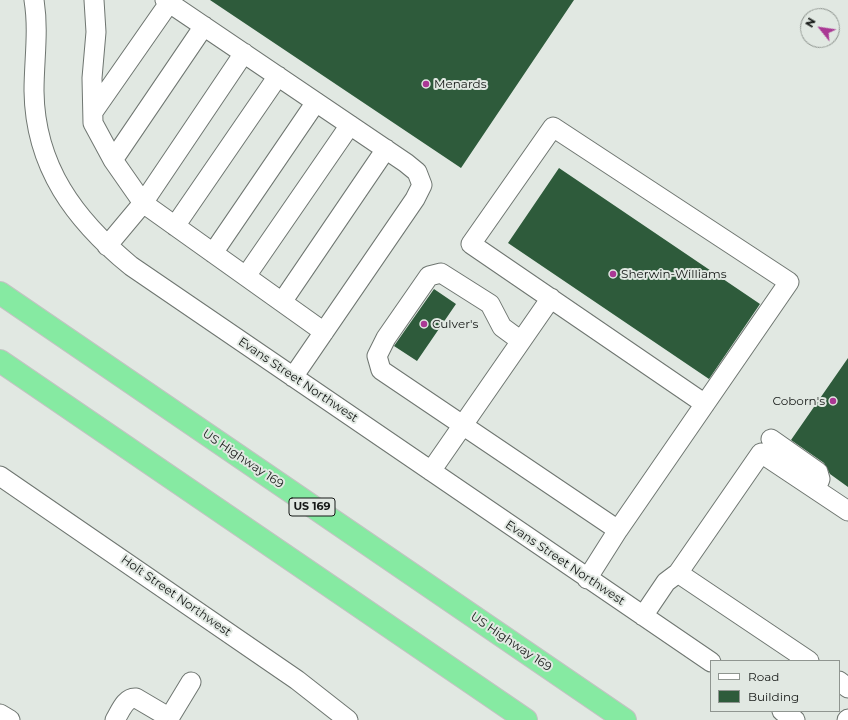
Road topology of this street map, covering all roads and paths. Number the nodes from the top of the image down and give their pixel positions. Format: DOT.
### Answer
graph roads {
  1 [pos="34,0"];
  2 [pos="94,0"];
  3 [pos="167,1"];
  4 [pos="204,26"];
  5 [pos="244,53"];
  6 [pos="278,76"];
  7 [pos="316,102"];
  8 [pos="93,112"];
  9 [pos="350,125"];
  10 [pos="386,150"];
  11 [pos="113,160"];
  12 [pos="143,203"];
  13 [pos="176,226"];
  14 [pos="107,246"];
  15 [pos="213,253"];
  16 [pos="246,276"];
  17 [pos="0,293"];
  18 [pos="550,298"];
  19 [pos="282,302"];
  20 [pos="324,332"];
  21 [pos="521,341"];
  22 [pos="0,361"];
  23 [pos="293,377"];
  24 [pos="705,404"];
  25 [pos="463,424"];
  26 [pos="771,439"];
  27 [pos="431,471"];
  28 [pos="0,476"];
  29 [pos="816,489"];
  30 [pos="848,511"];
  31 [pos="618,530"];
  32 [pos="678,572"];
  33 [pos="587,579"];
  34 [pos="643,616"];
  35 [pos="808,660"];
  36 [pos="710,661"];
  37 [pos="191,682"];
  38 [pos="840,682"];
  39 [pos="848,688"];
  40 [pos="784,712"];
  41 [pos="169,719"];
  42 [pos="115,720"];
  43 [pos="348,720"];
  44 [pos="526,720"];
  45 [pos="625,720"];
  46 [pos="796,720"];
  1 -- 14 [label="street, Evans Street Northwest"];
  2 -- 8 [label="street"];
  3 -- 4 [label="street"];
  3 -- 8 [label="street"];
  4 -- 5 [label="street"];
  4 -- 11 [label="street"];
  5 -- 6 [label="street"];
  5 -- 12 [label="street"];
  6 -- 7 [label="street"];
  6 -- 13 [label="street"];
  7 -- 9 [label="street"];
  7 -- 15 [label="street"];
  8 -- 11 [label="street"];
  9 -- 10 [label="street"];
  9 -- 16 [label="street"];
  10 -- 19 [label="street"];
  10 -- 20 [label="street"];
  11 -- 12 [label="street"];
  12 -- 13 [label="street"];
  12 -- 14 [label="street"];
  13 -- 15 [label="street"];
  14 -- 23 [label="street, Evans Street Northwest"];
  15 -- 16 [label="street"];
  16 -- 19 [label="street"];
  17 -- 45 [label="highway, US Highway 169 / US 169"];
  18 -- 21 [label="street"];
  18 -- 24 [label="street"];
  18 -- 24 [label="street"];
  19 -- 20 [label="street"];
  20 -- 23 [label="street"];
  21 -- 25 [label="street"];
  21 -- 25 [label="street"];
  22 -- 44 [label="highway"];
  23 -- 27 [label="street, Evans Street Northwest"];
  24 -- 31 [label="street"];
  25 -- 27 [label="street"];
  25 -- 31 [label="street"];
  26 -- 29 [label="street"];
  27 -- 33 [label="street, Evans Street Northwest"];
  28 -- 43 [label="street, Holt Street Northwest"];
  29 -- 30 [label="street"];
  29 -- 32 [label="street"];
  31 -- 33 [label="street"];
  32 -- 34 [label="street"];
  32 -- 35 [label="street"];
  33 -- 34 [label="street, Evans Street Northwest"];
  34 -- 36 [label="street, Evans Street Northwest"];
  37 -- 41 [label="street"];
  38 -- 39 [label="street"];
  40 -- 46 [label="street"];
  41 -- 42 [label="street"];
}
